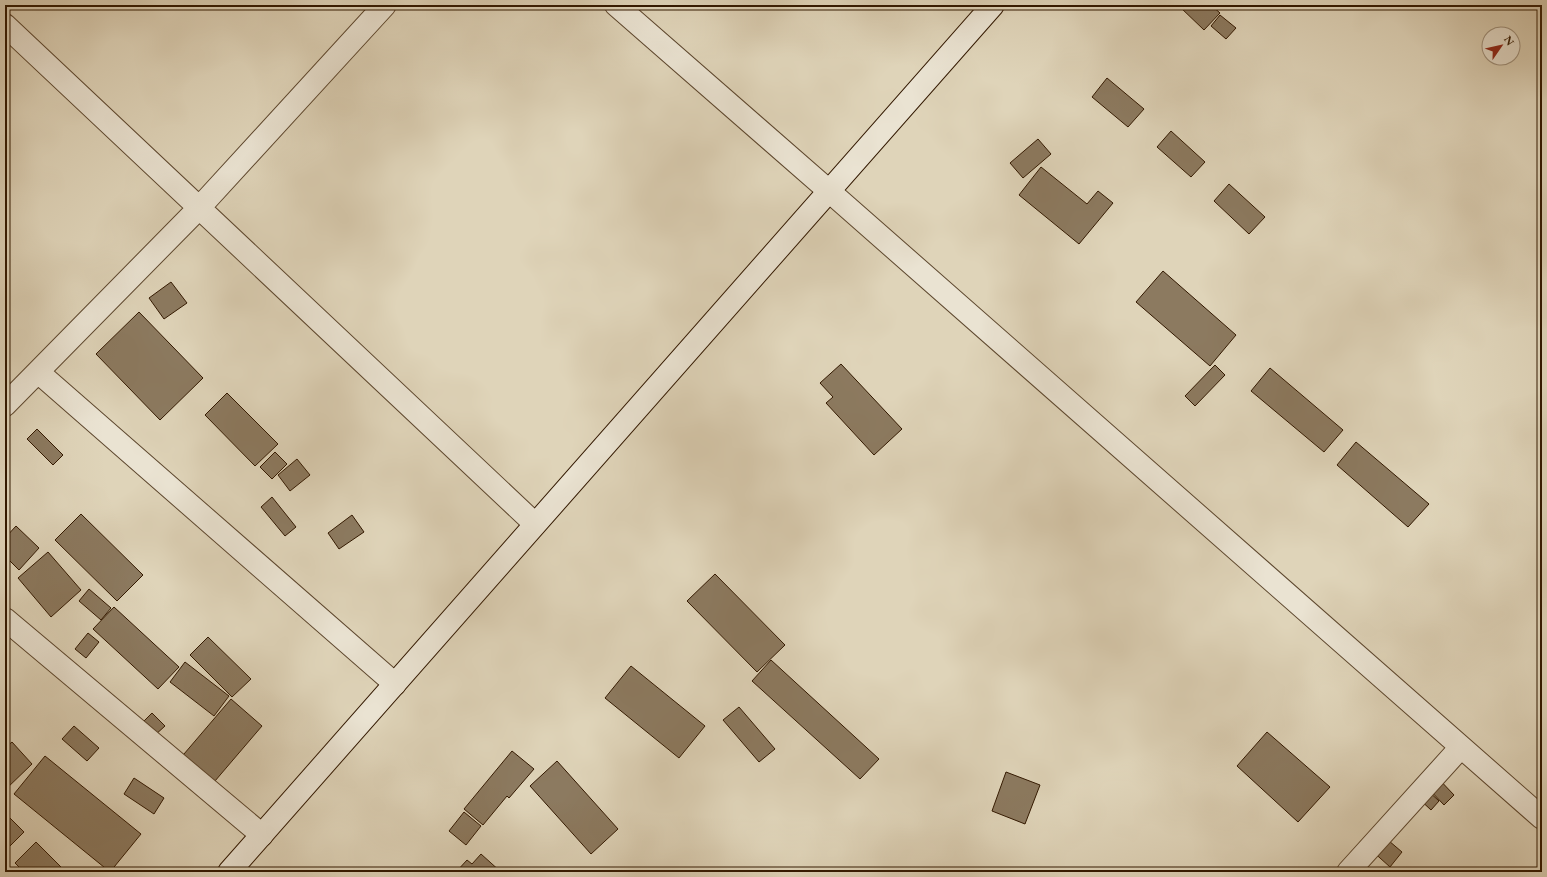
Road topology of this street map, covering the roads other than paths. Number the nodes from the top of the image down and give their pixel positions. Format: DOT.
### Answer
graph roads {
  1 [pos="385,5"];
  2 [pos="616,5"];
  3 [pos="993,5"];
  4 [pos="5,25"];
  5 [pos="829,191"];
  6 [pos="199,208"];
  7 [pos="38,372"];
  8 [pos="5,405"];
  9 [pos="535,524"];
  10 [pos="5,620"];
  11 [pos="395,684"];
  12 [pos="1461,747"];
  13 [pos="1542,818"];
  14 [pos="262,835"];
  15 [pos="229,872"];
  16 [pos="1348,872"];
  1 -- 6 [label="street"];
  2 -- 5 [label="street"];
  3 -- 5 [label="street"];
  4 -- 6 [label="street"];
  5 -- 9 [label="street"];
  5 -- 12 [label="street"];
  6 -- 7 [label="street"];
  6 -- 9 [label="street"];
  7 -- 8 [label="street"];
  7 -- 11 [label="street"];
  9 -- 11 [label="street"];
  10 -- 14 [label="street"];
  11 -- 14 [label="street"];
  12 -- 13 [label="street"];
  12 -- 16 [label="street"];
  14 -- 15 [label="street"];
}
